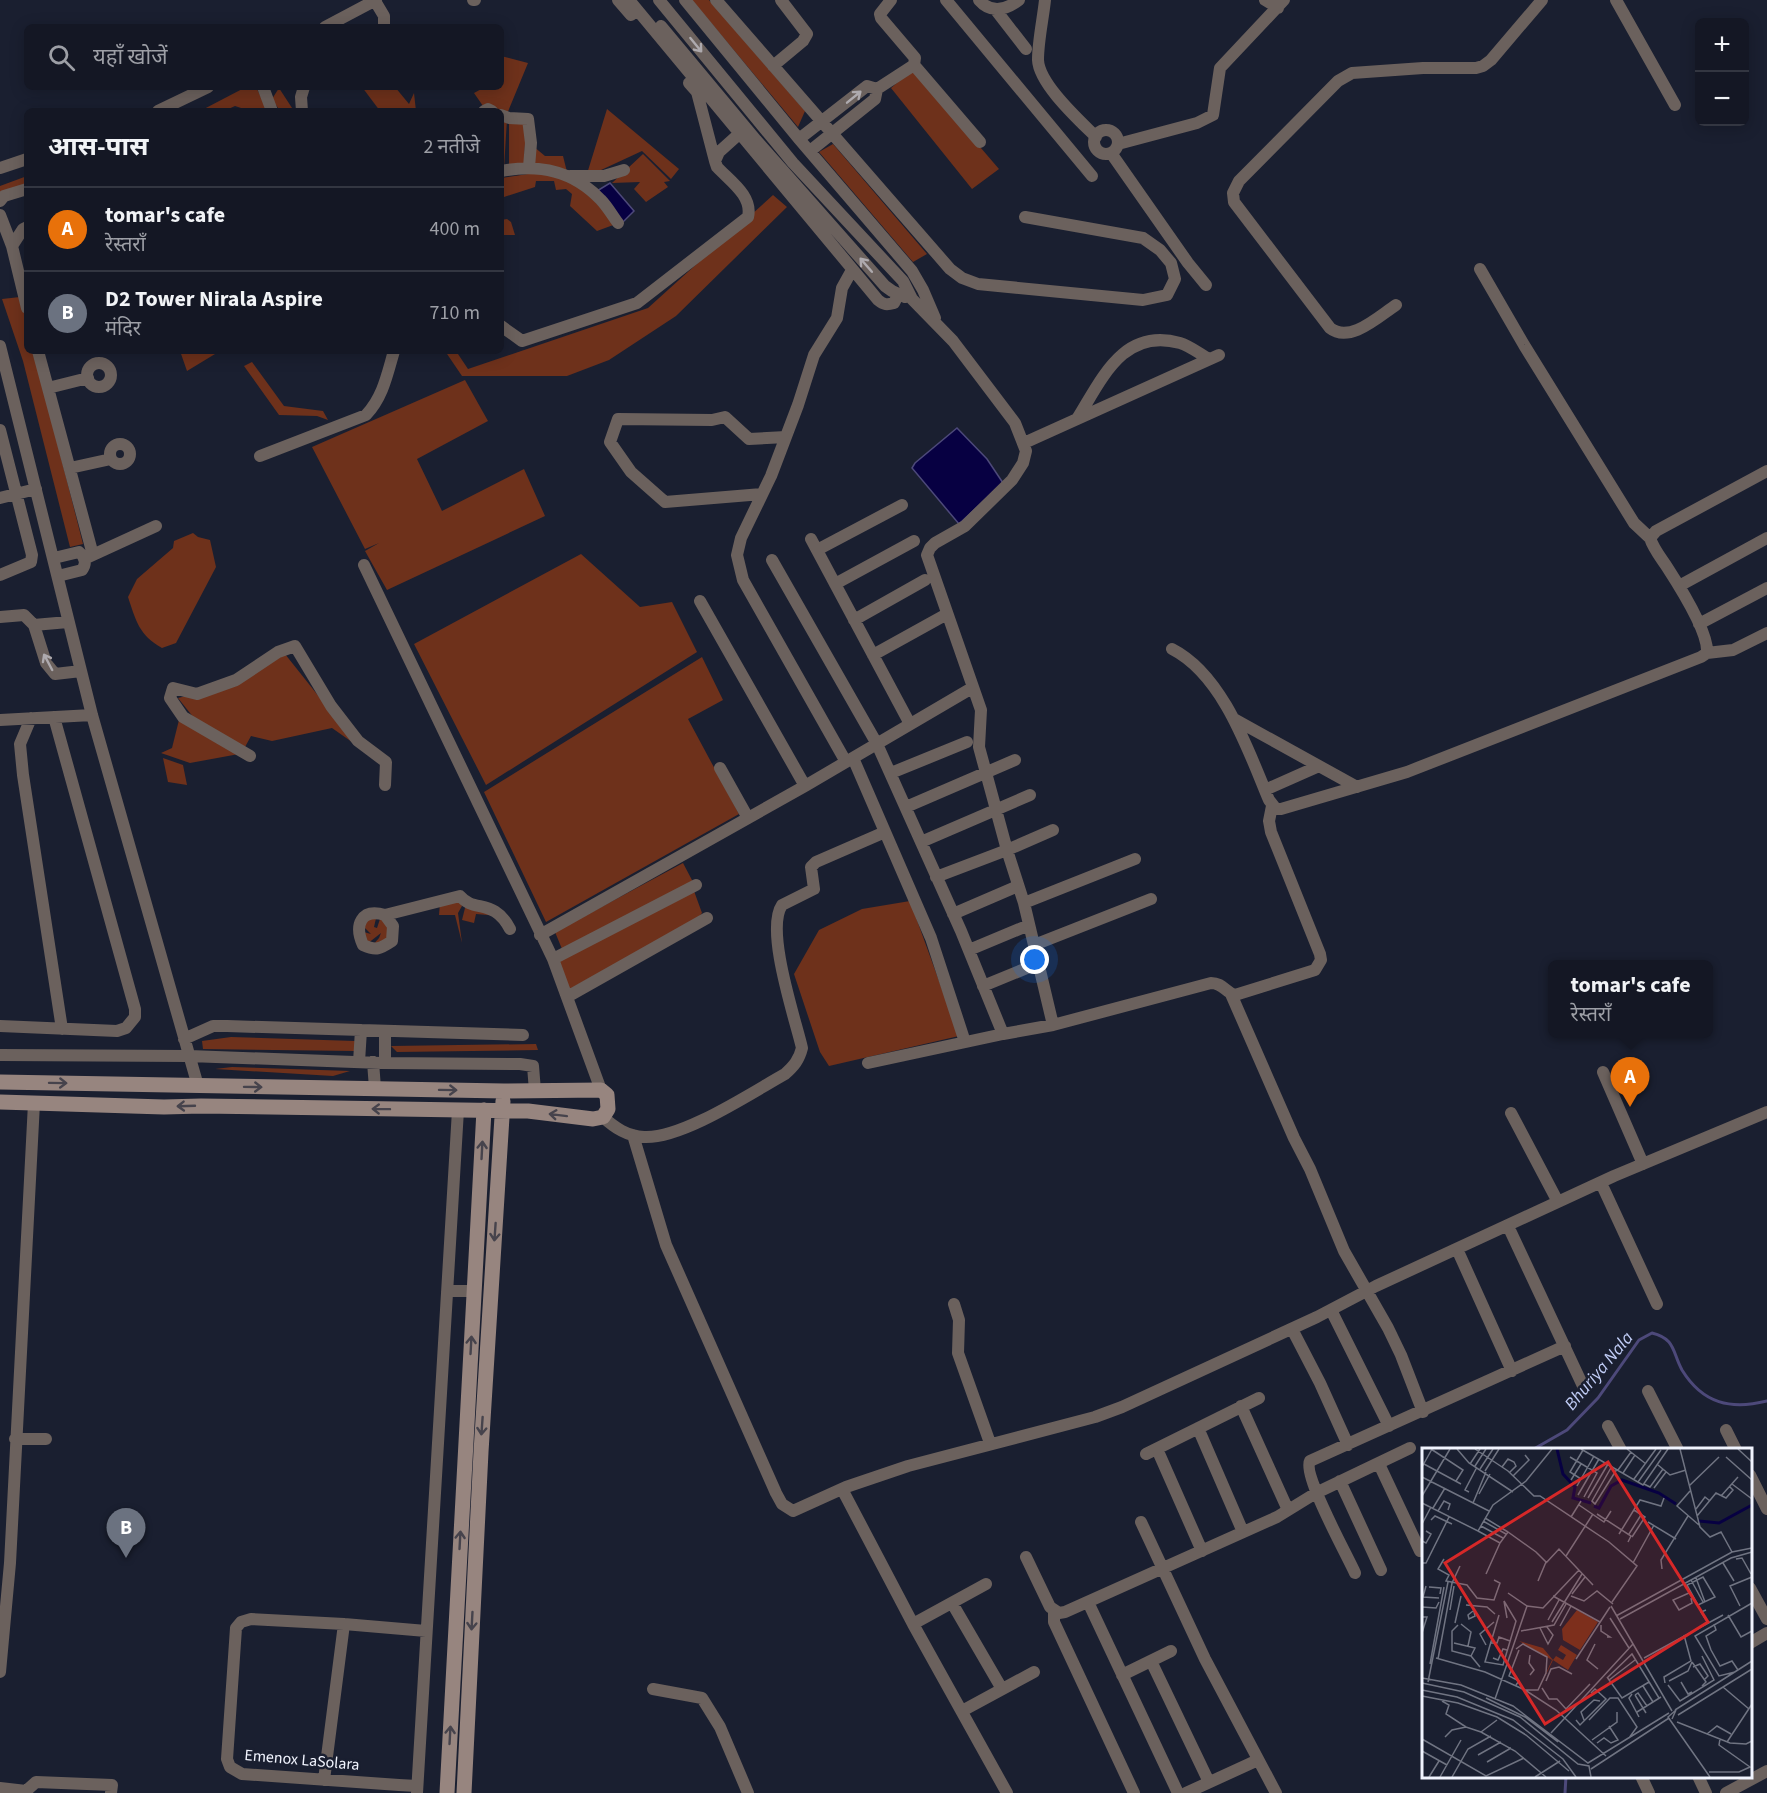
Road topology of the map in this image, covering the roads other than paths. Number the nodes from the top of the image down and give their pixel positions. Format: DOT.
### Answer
graph roads {
  1 [pos="376,0"];
  2 [pos="618,0"];
  3 [pos="629,0"];
  4 [pos="639,0"];
  5 [pos="659,0"];
  6 [pos="685,0"];
  7 [pos="716,0"];
  8 [pos="781,0"];
  9 [pos="891,0"];
  10 [pos="946,0"];
  11 [pos="979,0"];
  12 [pos="1019,0"];
  13 [pos="1045,0"];
  14 [pos="1265,0"];
  15 [pos="1542,0"];
  16 [pos="1616,0"];
  17 [pos="1281,4"];
  18 [pos="995,9"];
  19 [pos="331,24"];
  20 [pos="384,24"];
  21 [pos="1026,50"];
  22 [pos="914,65"];
  23 [pos="773,66"];
  24 [pos="877,89"];
  25 [pos="202,90"];
  26 [pos="264,90"];
  27 [pos="303,90"];
  28 [pos="1675,105"];
  29 [pos="164,108"];
  30 [pos="271,108"];
  31 [pos="302,108"];
  32 [pos="504,116"];
  33 [pos="822,122"];
  34 [pos="739,134"];
  35 [pos="831,134"];
  36 [pos="1096,136"];
  37 [pos="799,139"];
  38 [pos="980,142"];
  39 [pos="1114,149"];
  40 [pos="810,151"];
  41 [pos="24,160"];
  42 [pos="715,161"];
  43 [pos="529,167"];
  44 [pos="0,168"];
  45 [pos="624,170"];
  46 [pos="504,171"];
  47 [pos="562,173"];
  48 [pos="1092,176"];
  49 [pos="24,190"];
  50 [pos="828,200"];
  51 [pos="0,201"];
  52 [pos="817,209"];
  53 [pos="0,215"];
  54 [pos="1025,217"];
  55 [pos="618,223"];
  56 [pos="24,228"];
  57 [pos="12,246"];
  58 [pos="1480,269"];
  59 [pos="852,270"];
  60 [pos="1206,285"];
  61 [pos="898,295"];
  62 [pos="24,296"];
  63 [pos="912,298"];
  64 [pos="1396,305"];
  65 [pos="938,324"];
  66 [pos="504,328"];
  67 [pos="0,346"];
  68 [pos="39,354"];
  69 [pos="46,354"];
  70 [pos="393,354"];
  71 [pos="88,378"];
  72 [pos="51,387"];
  73 [pos="1077,419"];
  74 [pos="0,430"];
  75 [pos="786,437"];
  76 [pos="1024,443"];
  77 [pos="260,456"];
  78 [pos="111,459"];
  79 [pos="82,461"];
  80 [pos="70,468"];
  81 [pos="1767,471"];
  82 [pos="36,489"];
  83 [pos="17,493"];
  84 [pos="762,494"];
  85 [pos="0,498"];
  86 [pos="902,505"];
  87 [pos="156,526"];
  88 [pos="1650,538"];
  89 [pos="1767,538"];
  90 [pos="914,541"];
  91 [pos="89,557"];
  92 [pos="54,558"];
  93 [pos="771,560"];
  94 [pos="364,565"];
  95 [pos="0,575"];
  96 [pos="58,576"];
  97 [pos="925,580"];
  98 [pos="835,584"];
  99 [pos="1679,586"];
  100 [pos="1767,588"];
  101 [pos="700,602"];
  102 [pos="947,614"];
  103 [pos="0,617"];
  104 [pos="854,620"];
  105 [pos="68,622"];
  106 [pos="1699,624"];
  107 [pos="34,625"];
  108 [pos="1767,633"];
  109 [pos="1172,649"];
  110 [pos="1707,653"];
  111 [pos="873,655"];
  112 [pos="81,671"];
  113 [pos="972,688"];
  114 [pos="92,715"];
  115 [pos="54,717"];
  116 [pos="31,718"];
  117 [pos="1233,719"];
  118 [pos="0,720"];
  119 [pos="910,724"];
  120 [pos="967,742"];
  121 [pos="877,744"];
  122 [pos="250,756"];
  123 [pos="850,760"];
  124 [pos="1015,760"];
  125 [pos="1318,766"];
  126 [pos="720,768"];
  127 [pos="891,773"];
  128 [pos="986,774"];
  129 [pos="385,785"];
  130 [pos="805,786"];
  131 [pos="1357,787"];
  132 [pos="1265,790"];
  133 [pos="1030,795"];
  134 [pos="1272,806"];
  135 [pos="906,807"];
  136 [pos="996,811"];
  137 [pos="748,818"];
  138 [pos="1053,830"];
  139 [pos="885,832"];
  140 [pos="921,842"];
  141 [pos="1007,850"];
  142 [pos="1135,859"];
  143 [pos="936,877"];
  144 [pos="696,885"];
  145 [pos="1018,886"];
  146 [pos="1151,899"];
  147 [pos="1024,903"];
  148 [pos="953,914"];
  149 [pos="385,915"];
  150 [pos="707,918"];
  151 [pos="1029,925"];
  152 [pos="510,929"];
  153 [pos="540,935"];
  154 [pos="1034,945"];
  155 [pos="969,950"];
  156 [pos="553,959"];
  157 [pos="1040,963"];
  158 [pos="983,986"];
  159 [pos="1231,994"];
  160 [pos="567,997"];
  161 [pos="1053,1025"];
  162 [pos="0,1026"];
  163 [pos="62,1029"];
  164 [pos="361,1030"];
  165 [pos="385,1031"];
  166 [pos="1003,1034"];
  167 [pos="523,1035"];
  168 [pos="184,1039"];
  169 [pos="965,1042"];
  170 [pos="0,1056"];
  171 [pos="189,1056"];
  172 [pos="359,1062"];
  173 [pos="379,1063"];
  174 [pos="868,1063"];
  175 [pos="1603,1072"];
  176 [pos="0,1082"];
  177 [pos="198,1086"];
  178 [pos="375,1088"];
  179 [pos="504,1090"];
  180 [pos="535,1090"];
  181 [pos="601,1090"];
  182 [pos="0,1102"];
  183 [pos="34,1103"];
  184 [pos="458,1110"];
  185 [pos="484,1110"];
  186 [pos="503,1111"];
  187 [pos="1767,1112"];
  188 [pos="1511,1113"];
  189 [pos="603,1117"];
  190 [pos="633,1135"];
  191 [pos="1643,1164"];
  192 [pos="1601,1183"];
  193 [pos="1558,1202"];
  194 [pos="1508,1226"];
  195 [pos="1457,1249"];
  196 [pos="447,1291"];
  197 [pos="474,1291"];
  198 [pos="1367,1291"];
  199 [pos="954,1304"];
  200 [pos="1657,1304"];
  201 [pos="1331,1310"];
  202 [pos="1292,1329"];
  203 [pos="1565,1346"];
  204 [pos="1512,1371"];
  205 [pos="1583,1386"];
  206 [pos="1648,1391"];
  207 [pos="1259,1398"];
  208 [pos="1241,1406"];
  209 [pos="1423,1412"];
  210 [pos="1389,1426"];
  211 [pos="1608,1426"];
  212 [pos="1198,1428"];
  213 [pos="1726,1430"];
  214 [pos="15,1439"];
  215 [pos="46,1439"];
  216 [pos="990,1443"];
  217 [pos="1348,1445"];
  218 [pos="1410,1448"];
  219 [pos="1620,1448"];
  220 [pos="1677,1448"];
  221 [pos="1735,1448"];
  222 [pos="1379,1464"];
  223 [pos="1752,1477"];
  224 [pos="1340,1481"];
  225 [pos="842,1489"];
  226 [pos="1763,1491"];
  227 [pos="1316,1493"];
  228 [pos="1767,1509"];
  229 [pos="1288,1510"];
  230 [pos="1141,1522"];
  231 [pos="1243,1532"];
  232 [pos="5,1539"];
  233 [pos="1202,1551"];
  234 [pos="1420,1551"];
  235 [pos="1026,1557"];
  236 [pos="1162,1569"];
  237 [pos="1381,1570"];
  238 [pos="1355,1573"];
  239 [pos="986,1584"];
  240 [pos="1752,1592"];
  241 [pos="1088,1602"];
  242 [pos="952,1603"];
  243 [pos="1053,1611"];
  244 [pos="1767,1619"];
  245 [pos="344,1624"];
  246 [pos="913,1624"];
  247 [pos="426,1631"];
  248 [pos="1767,1633"];
  249 [pos="1752,1642"];
  250 [pos="1171,1651"];
  251 [pos="1151,1661"];
  252 [pos="0,1672"];
  253 [pos="1034,1672"];
  254 [pos="1122,1675"];
  255 [pos="653,1689"];
  256 [pos="1002,1689"];
  257 [pos="962,1711"];
  258 [pos="1258,1760"];
  259 [pos="1767,1771"];
  260 [pos="1752,1777"];
  261 [pos="1642,1778"];
  262 [pos="1699,1778"];
  263 [pos="1747,1779"];
  264 [pos="324,1780"];
  265 [pos="1209,1782"];
  266 [pos="0,1788"];
  267 [pos="417,1789"];
  268 [pos="111,1793"];
  269 [pos="447,1793"];
  270 [pos="464,1793"];
  271 [pos="748,1793"];
  272 [pos="1007,1793"];
  273 [pos="1134,1793"];
  274 [pos="1178,1793"];
  275 [pos="1186,1793"];
  276 [pos="1276,1793"];
  277 [pos="1649,1793"];
  278 [pos="1707,1793"];
  279 [pos="1726,1793"];
  1 -- 19 [label="street"];
  1 -- 20 [label="street"];
  2 -- 42 [label="street"];
  3 -- 34 [label="street"];
  4 -- 52 [label="street"];
  5 -- 50 [label="street, one-way"];
  6 -- 37 [label="street"];
  7 -- 23 [label="street"];
  8 -- 23 [label="street"];
  9 -- 22 [label="street"];
  10 -- 48 [label="street"];
  11 -- 18 [label="street"];
  12 -- 18 [label="street"];
  13 -- 36 [label="street"];
  14 -- 17 [label="street"];
  15 -- 64 [label="street"];
  16 -- 28 [label="street"];
  17 -- 39 [label="street"];
  18 -- 21 [label="street"];
  22 -- 24 [label="street"];
  22 -- 38 [label="street"];
  23 -- 33 [label="street"];
  33 -- 24 [label="street, one-way"];
  24 -- 35 [label="street"];
  25 -- 29 [label="street"];
  26 -- 30 [label="street"];
  27 -- 31 [label="street"];
  32 -- 43 [label="street"];
  33 -- 35 [label="street"];
  33 -- 37 [label="street"];
  34 -- 42 [label="street"];
  34 -- 59 [label="street"];
  35 -- 40 [label="street"];
  35 -- 54 [label="street"];
  36 -- 39 [label="street"];
  36 -- 39 [label="street"];
  37 -- 40 [label="street"];
  39 -- 60 [label="street"];
  40 -- 65 [label="street"];
  41 -- 44 [label="street"];
  42 -- 66 [label="street"];
  43 -- 46 [label="street"];
  43 -- 47 [label="street"];
  45 -- 47 [label="street"];
  47 -- 55 [label="street"];
  49 -- 51 [label="street"];
  50 -- 52 [label="street"];
  50 -- 63 [label="street"];
  61 -- 52 [label="street, one-way"];
  53 -- 57 [label="street"];
  56 -- 57 [label="street"];
  57 -- 62 [label="street"];
  58 -- 88 [label="street"];
  59 -- 61 [label="street"];
  59 -- 75 [label="street"];
  61 -- 63 [label="street"];
  63 -- 65 [label="street"];
  65 -- 76 [label="street"];
  67 -- 82 [label="street"];
  68 -- 72 [label="street"];
  69 -- 72 [label="street"];
  70 -- 77 [label="street"];
  71 -- 72 [label="street"];
  72 -- 79 [label="street"];
  72 -- 80 [label="street"];
  73 -- 73 [label="street"];
  73 -- 76 [label="street"];
  74 -- 83 [label="street"];
  75 -- 84 [label="street"];
  75 -- 84 [label="street"];
  76 -- 102 [label="street"];
  78 -- 80 [label="street"];
  80 -- 91 [label="street"];
  81 -- 88 [label="street"];
  82 -- 83 [label="street"];
  82 -- 92 [label="street"];
  83 -- 85 [label="street"];
  83 -- 95 [label="street"];
  84 -- 123 [label="street"];
  86 -- 98 [label="street"];
  87 -- 91 [label="street"];
  88 -- 99 [label="street"];
  89 -- 99 [label="street"];
  90 -- 98 [label="street"];
  91 -- 92 [label="street"];
  91 -- 96 [label="street"];
  92 -- 96 [label="street"];
  93 -- 121 [label="street"];
  94 -- 153 [label="street"];
  96 -- 105 [label="street"];
  97 -- 104 [label="street"];
  98 -- 104 [label="street"];
  99 -- 106 [label="street"];
  100 -- 106 [label="street"];
  101 -- 130 [label="street"];
  102 -- 111 [label="street"];
  102 -- 113 [label="street"];
  103 -- 107 [label="street"];
  104 -- 111 [label="street"];
  105 -- 107 [label="street"];
  105 -- 112 [label="street"];
  106 -- 110 [label="street"];
  112 -- 107 [label="street, one-way"];
  108 -- 110 [label="street"];
  109 -- 117 [label="street"];
  110 -- 131 [label="street"];
  111 -- 119 [label="street"];
  112 -- 114 [label="street"];
  113 -- 119 [label="street"];
  113 -- 128 [label="street"];
  114 -- 115 [label="street"];
  114 -- 168 [label="street"];
  115 -- 116 [label="street"];
  115 -- 163 [label="street"];
  116 -- 118 [label="street"];
  116 -- 163 [label="street"];
  117 -- 125 [label="street"];
  117 -- 132 [label="street"];
  119 -- 121 [label="street"];
  120 -- 127 [label="street"];
  121 -- 123 [label="street"];
  121 -- 127 [label="street"];
  122 -- 129 [label="street"];
  123 -- 130 [label="street"];
  123 -- 139 [label="street"];
  124 -- 128 [label="street"];
  125 -- 131 [label="street"];
  125 -- 132 [label="street"];
  126 -- 137 [label="street"];
  127 -- 135 [label="street"];
  128 -- 135 [label="street"];
  128 -- 136 [label="street"];
  130 -- 137 [label="street"];
  131 -- 134 [label="street"];
  132 -- 134 [label="street"];
  133 -- 136 [label="street"];
  134 -- 159 [label="street"];
  135 -- 140 [label="street"];
  136 -- 140 [label="street"];
  136 -- 141 [label="street"];
  137 -- 153 [label="street"];
  138 -- 141 [label="street"];
  139 -- 169 [label="street"];
  139 -- 190 [label="street"];
  140 -- 143 [label="street"];
  141 -- 143 [label="street"];
  141 -- 145 [label="street"];
  142 -- 147 [label="street"];
  143 -- 148 [label="street"];
  144 -- 156 [label="street"];
  145 -- 147 [label="street"];
  145 -- 148 [label="street"];
  146 -- 154 [label="street"];
  147 -- 151 [label="street"];
  148 -- 155 [label="street"];
  149 -- 152 [label="street"];
  150 -- 160 [label="street"];
  151 -- 154 [label="street"];
  151 -- 155 [label="street"];
  153 -- 156 [label="street"];
  154 -- 157 [label="street"];
  155 -- 158 [label="street"];
  156 -- 160 [label="street"];
  157 -- 158 [label="street"];
  157 -- 161 [label="street"];
  158 -- 166 [label="street"];
  159 -- 161 [label="street"];
  159 -- 198 [label="street"];
  160 -- 181 [label="street"];
  161 -- 166 [label="street"];
  162 -- 163 [label="street"];
  164 -- 165 [label="street"];
  164 -- 168 [label="street"];
  164 -- 172 [label="street"];
  165 -- 167 [label="street"];
  165 -- 173 [label="street"];
  166 -- 169 [label="street"];
  168 -- 171 [label="street"];
  169 -- 174 [label="street"];
  170 -- 171 [label="street"];
  171 -- 172 [label="street"];
  171 -- 177 [label="street"];
  172 -- 173 [label="street"];
  173 -- 178 [label="street"];
  173 -- 180 [label="street"];
  175 -- 191 [label="street"];
  176 -- 177 [label="street, one-way"];
  177 -- 178 [label="street, one-way"];
  178 -- 179 [label="street, one-way"];
  179 -- 180 [label="street"];
  179 -- 186 [label="street"];
  180 -- 181 [label="street"];
  181 -- 189 [label="street"];
  182 -- 183 [label="street"];
  184 -- 183 [label="street, one-way"];
  183 -- 214 [label="street"];
  184 -- 185 [label="street"];
  184 -- 196 [label="street"];
  185 -- 186 [label="street"];
  197 -- 185 [label="street, one-way"];
  189 -- 186 [label="street, one-way"];
  186 -- 270 [label="street, one-way"];
  187 -- 191 [label="street"];
  188 -- 193 [label="street"];
  189 -- 190 [label="street"];
  190 -- 225 [label="street"];
  191 -- 192 [label="street"];
  192 -- 193 [label="street"];
  192 -- 200 [label="street"];
  193 -- 194 [label="street"];
  194 -- 195 [label="street"];
  194 -- 203 [label="street"];
  195 -- 198 [label="street"];
  195 -- 204 [label="street"];
  196 -- 197 [label="street"];
  196 -- 247 [label="street"];
  269 -- 197 [label="street, one-way"];
  198 -- 201 [label="street"];
  198 -- 209 [label="street"];
  199 -- 216 [label="street"];
  201 -- 202 [label="street"];
  201 -- 210 [label="street"];
  202 -- 216 [label="street"];
  202 -- 217 [label="street"];
  203 -- 204 [label="street"];
  203 -- 205 [label="street"];
  204 -- 209 [label="street"];
  206 -- 220 [label="street"];
  207 -- 208 [label="street"];
  208 -- 212 [label="street"];
  208 -- 229 [label="street"];
  209 -- 210 [label="street"];
  210 -- 217 [label="street"];
  211 -- 219 [label="street"];
  212 -- 231 [label="street"];
  212 -- 233 [label="street"];
  213 -- 221 [label="street"];
  214 -- 215 [label="street"];
  214 -- 232 [label="street"];
  216 -- 225 [label="street"];
  217 -- 227 [label="street"];
  218 -- 222 [label="street"];
  222 -- 224 [label="street"];
  222 -- 234 [label="street"];
  223 -- 226 [label="street"];
  224 -- 227 [label="street"];
  224 -- 237 [label="street"];
  225 -- 246 [label="street"];
  226 -- 228 [label="street"];
  227 -- 229 [label="street"];
  227 -- 238 [label="street"];
  229 -- 231 [label="street"];
  230 -- 236 [label="street"];
  231 -- 233 [label="street"];
  232 -- 252 [label="street"];
  233 -- 236 [label="street"];
  235 -- 243 [label="street"];
  236 -- 241 [label="street"];
  236 -- 258 [label="street"];
  239 -- 242 [label="street"];
  240 -- 244 [label="street"];
  241 -- 243 [label="street"];
  241 -- 254 [label="street"];
  242 -- 246 [label="street"];
  242 -- 256 [label="street"];
  243 -- 273 [label="street"];
  245 -- 247 [label="street"];
  245 -- 264 [label="street"];
  245 -- 264 [label="street, Emenox LaSolara"];
  246 -- 257 [label="street"];
  247 -- 267 [label="street"];
  248 -- 249 [label="street"];
  250 -- 251 [label="street"];
  251 -- 254 [label="street"];
  251 -- 265 [label="street"];
  253 -- 256 [label="street"];
  254 -- 274 [label="street"];
  255 -- 271 [label="street"];
  256 -- 257 [label="street"];
  257 -- 272 [label="street"];
  258 -- 265 [label="street"];
  258 -- 276 [label="street"];
  259 -- 260 [label="street"];
  261 -- 277 [label="street"];
  262 -- 278 [label="street"];
  263 -- 279 [label="street"];
  264 -- 267 [label="street, Emenox LaSolara"];
  265 -- 275 [label="street"];
  266 -- 268 [label="street"];
}
